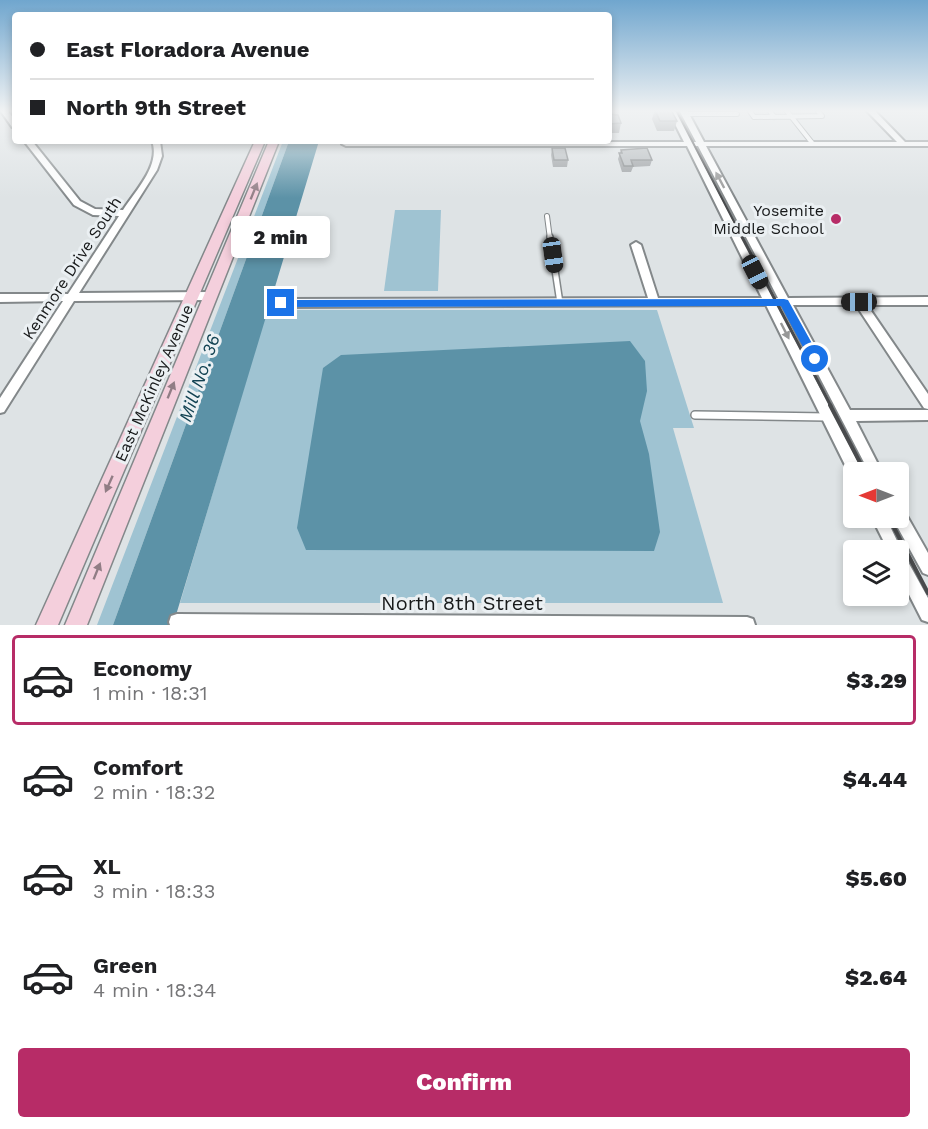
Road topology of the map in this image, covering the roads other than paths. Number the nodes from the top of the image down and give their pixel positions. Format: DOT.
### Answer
graph roads {
  1 [pos="692,139"];
  2 [pos="693,139"];
  3 [pos="809,139"];
  4 [pos="898,139"];
  5 [pos="30,144"];
  6 [pos="157,144"];
  7 [pos="269,144"];
  8 [pos="612,144"];
  9 [pos="695,144"];
  10 [pos="813,144"];
  11 [pos="903,144"];
  12 [pos="928,144"];
  13 [pos="126,213"];
  14 [pos="547,216"];
  15 [pos="636,245"];
  16 [pos="201,296"];
  17 [pos="72,297"];
  18 [pos="0,298"];
  19 [pos="928,301"];
  20 [pos="771,302"];
  21 [pos="784,302"];
  22 [pos="859,302"];
  23 [pos="281,303"];
  24 [pos="560,303"];
  25 [pos="655,303"];
  26 [pos="928,404"];
  27 [pos="0,408"];
  28 [pos="695,415"];
  29 [pos="928,415"];
  30 [pos="846,416"];
  31 [pos="828,417"];
  32 [pos="851,462"];
  33 [pos="871,462"];
  34 [pos="906,528"];
  35 [pos="928,568"];
  36 [pos="909,578"];
  37 [pos="928,614"];
  38 [pos="177,622"];
  39 [pos="47,625"];
  40 [pos="76,625"];
  41 [pos="747,625"];
  1 -- 9 [label="street"];
  2 -- 9 [label="street"];
  3 -- 10 [label="lane"];
  4 -- 11 [label="street"];
  5 -- 13 [label="street"];
  6 -- 13 [label="street, Kenmore Drive South"];
  7 -- 16 [label="main road, East McKinley Avenue"];
  8 -- 9 [label="street"];
  9 -- 10 [label="street"];
  9 -- 20 [label="street"];
  21 -- 9 [label="street, one-way"];
  10 -- 11 [label="street"];
  11 -- 12 [label="street"];
  13 -- 17 [label="street, Kenmore Drive South"];
  14 -- 24 [label="lane"];
  15 -- 25 [label="street"];
  16 -- 17 [label="street"];
  16 -- 39 [label="main road, East McKinley Avenue, one-way"];
  40 -- 16 [label="main road, East McKinley Avenue, one-way"];
  17 -- 18 [label="street"];
  17 -- 27 [label="street, Kenmore Drive South"];
  19 -- 22 [label="street"];
  20 -- 21 [label="street"];
  20 -- 25 [label="street"];
  20 -- 31 [label="street, one-way"];
  21 -- 22 [label="street"];
  21 -- 30 [label="street"];
  22 -- 26 [label="street"];
  23 -- 24 [label="street"];
  24 -- 25 [label="street"];
  28 -- 31 [label="lane"];
  29 -- 30 [label="street"];
  30 -- 33 [label="street"];
  31 -- 32 [label="street"];
  34 -- 35 [label="street"];
  36 -- 37 [label="street"];
  38 -- 41 [label="street, North 8th Street"];
}
